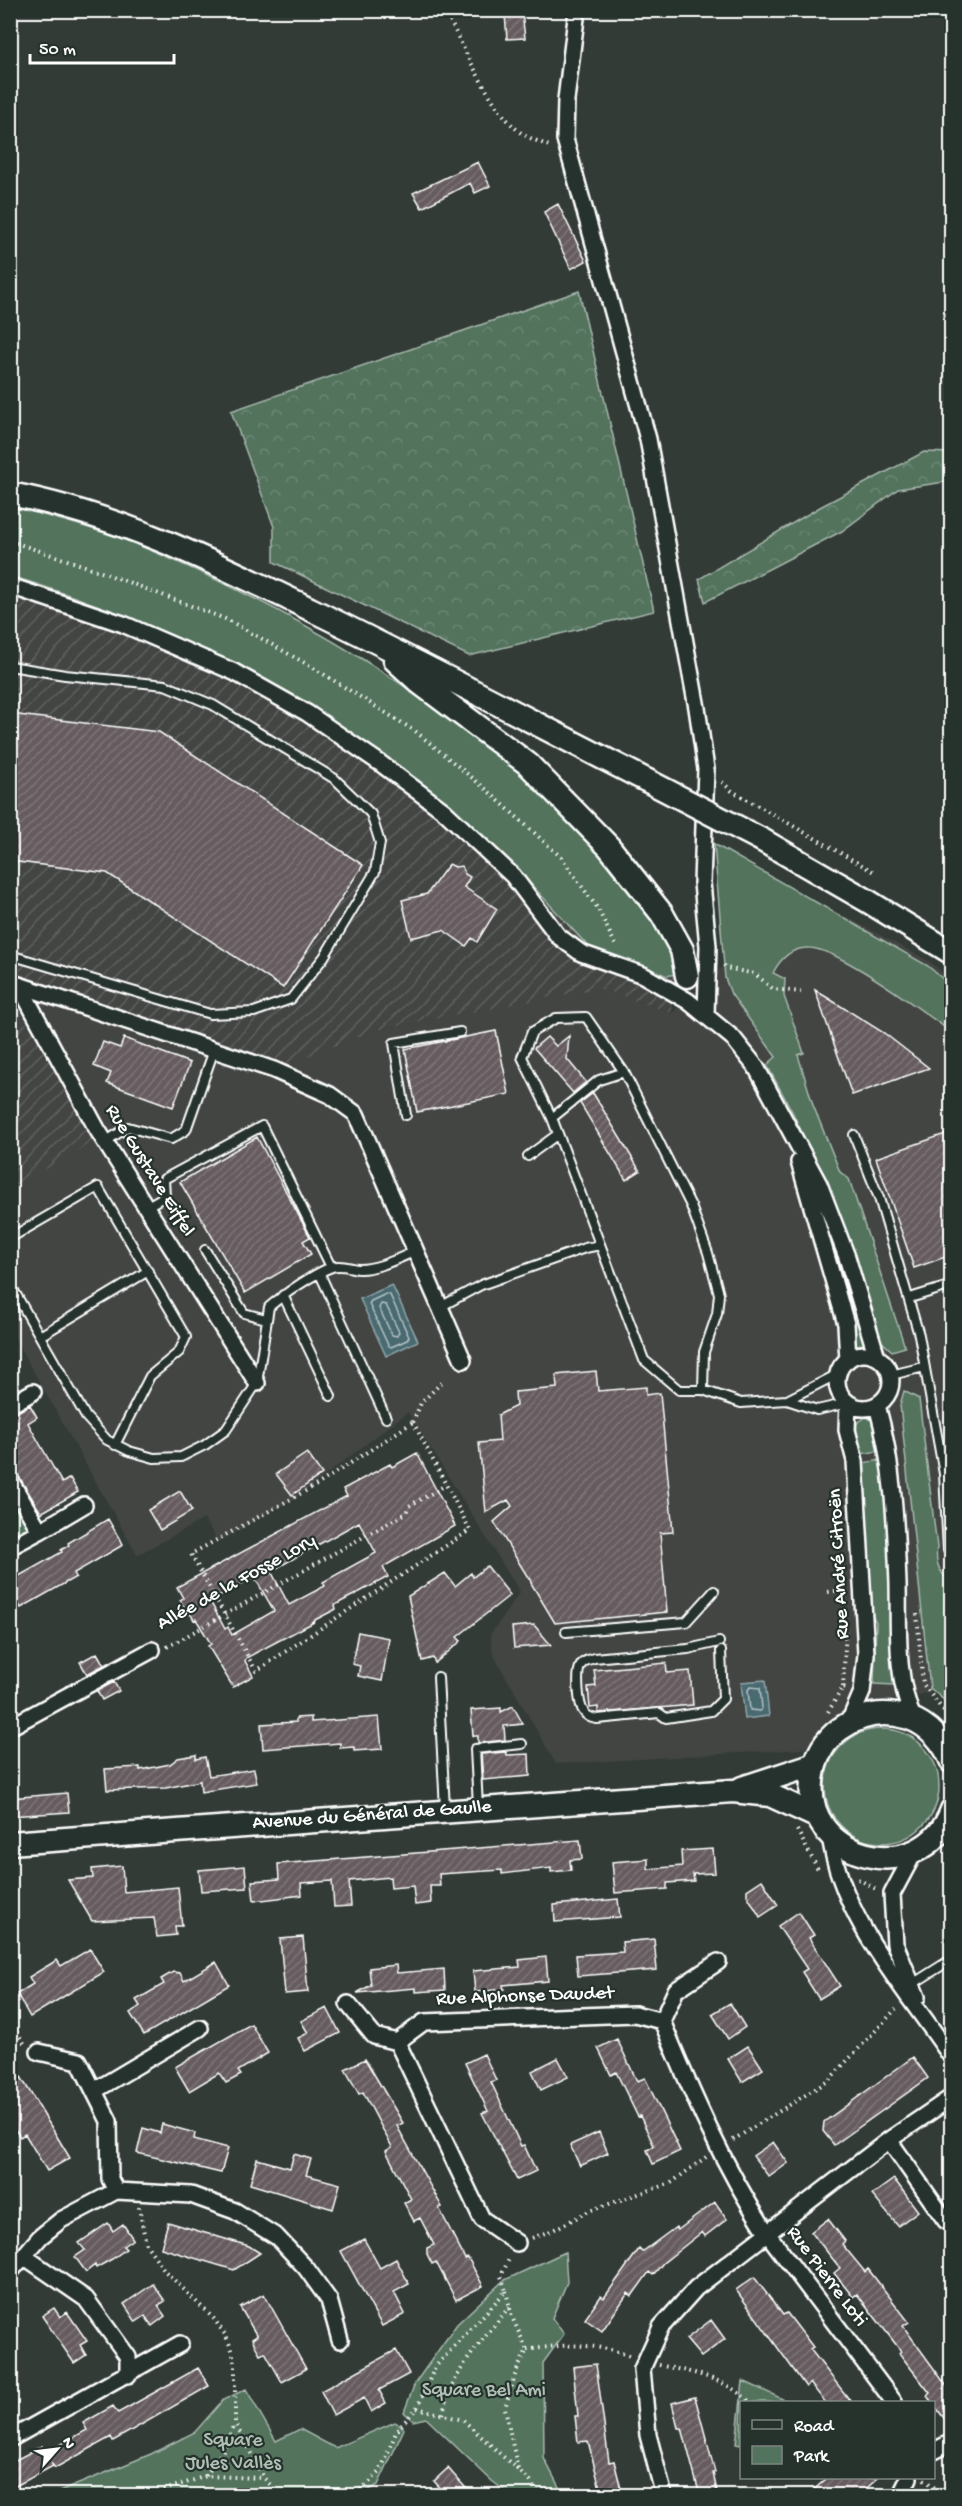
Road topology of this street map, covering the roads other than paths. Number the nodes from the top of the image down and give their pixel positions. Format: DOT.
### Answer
graph roads {
  1 [pos="577,10"];
  2 [pos="10,494"];
  3 [pos="10,586"];
  4 [pos="374,640"];
  5 [pos="10,666"];
  6 [pos="708,946"];
  7 [pos="951,952"];
  8 [pos="10,955"];
  9 [pos="687,976"];
  10 [pos="15,983"];
  11 [pos="688,1001"];
  12 [pos="706,1015"];
  13 [pos="460,1032"];
  14 [pos="214,1050"];
  15 [pos="624,1072"];
  16 [pos="406,1115"];
  17 [pos="552,1118"];
  18 [pos="790,1133"];
  19 [pos="558,1134"];
  20 [pos="854,1135"];
  21 [pos="105,1142"];
  22 [pos="528,1156"];
  23 [pos="146,1207"];
  24 [pos="10,1238"];
  25 [pos="600,1245"];
  26 [pos="205,1250"];
  27 [pos="417,1251"];
  28 [pos="331,1267"];
  29 [pos="148,1271"];
  30 [pos="320,1274"];
  31 [pos="10,1284"];
  32 [pos="951,1285"];
  33 [pos="282,1295"];
  34 [pos="910,1298"];
  35 [pos="442,1306"];
  36 [pos="266,1320"];
  37 [pos="40,1336"];
  38 [pos="877,1357"];
  39 [pos="464,1360"];
  40 [pos="848,1360"];
  41 [pos="924,1367"];
  42 [pos="838,1374"];
  43 [pos="891,1374"];
  44 [pos="257,1383"];
  45 [pos="703,1390"];
  46 [pos="33,1392"];
  47 [pos="331,1396"];
  48 [pos="787,1401"];
  49 [pos="848,1403"];
  50 [pos="10,1405"];
  51 [pos="877,1405"];
  52 [pos="386,1418"];
  53 [pos="115,1444"];
  54 [pos="948,1473"];
  55 [pos="10,1480"];
  56 [pos="84,1505"];
  57 [pos="40,1531"];
  58 [pos="10,1547"];
  59 [pos="951,1557"];
  60 [pos="714,1591"];
  61 [pos="566,1632"];
  62 [pos="720,1646"];
  63 [pos="152,1650"];
  64 [pos="438,1677"];
  65 [pos="914,1720"];
  66 [pos="849,1722"];
  67 [pos="10,1726"];
  68 [pos="522,1744"];
  69 [pos="950,1757"];
  70 [pos="815,1764"];
  71 [pos="733,1791"];
  72 [pos="478,1809"];
  73 [pos="446,1810"];
  74 [pos="950,1815"];
  75 [pos="824,1826"];
  76 [pos="10,1843"];
  77 [pos="915,1851"];
  78 [pos="951,1893"];
  79 [pos="951,1959"];
  80 [pos="718,1962"];
  81 [pos="906,1987"];
  82 [pos="348,2004"];
  83 [pos="662,2021"];
  84 [pos="200,2028"];
  85 [pos="397,2042"];
  86 [pos="39,2052"];
  87 [pos="951,2058"];
  88 [pos="94,2091"];
  89 [pos="951,2097"];
  90 [pos="889,2140"];
  91 [pos="116,2191"];
  92 [pos="946,2221"];
  93 [pos="767,2233"];
  94 [pos="517,2243"];
  95 [pos="25,2257"];
  96 [pos="10,2272"];
  97 [pos="340,2340"];
  98 [pos="180,2344"];
  99 [pos="128,2374"];
  100 [pos="893,2401"];
  101 [pos="10,2439"];
  102 [pos="951,2442"];
  103 [pos="935,2450"];
  104 [pos="908,2479"];
  105 [pos="664,2496"];
  106 [pos="900,2496"];
  1 -- 6 [label="street"];
  2 -- 4 [label="main road"];
  3 -- 11 [label="street"];
  4 -- 7 [label="main road, bridge"];
  4 -- 9 [label="main road"];
  5 -- 8 [label="lane"];
  6 -- 9 [label="street"];
  6 -- 12 [label="street"];
  9 -- 11 [label="street"];
  10 -- 14 [label="street"];
  10 -- 21 [label="street, Rue Gustave Eiffel"];
  11 -- 12 [label="street"];
  12 -- 18 [label="street"];
  13 -- 16 [label="lane"];
  14 -- 21 [label="lane"];
  14 -- 27 [label="street"];
  15 -- 17 [label="lane"];
  15 -- 17 [label="lane"];
  15 -- 45 [label="lane"];
  17 -- 19 [label="lane"];
  18 -- 38 [label="street"];
  18 -- 40 [label="street"];
  19 -- 22 [label="lane"];
  19 -- 25 [label="lane"];
  20 -- 34 [label="lane"];
  21 -- 23 [label="street, Rue Gustave Eiffel"];
  23 -- 28 [label="lane"];
  23 -- 44 [label="street, Rue Gustave Eiffel"];
  24 -- 29 [label="lane"];
  25 -- 35 [label="lane"];
  25 -- 45 [label="lane"];
  26 -- 36 [label="lane"];
  27 -- 28 [label="lane"];
  27 -- 35 [label="street"];
  28 -- 30 [label="lane"];
  29 -- 37 [label="lane"];
  29 -- 53 [label="lane"];
  30 -- 33 [label="lane"];
  30 -- 52 [label="lane"];
  31 -- 37 [label="lane"];
  32 -- 34 [label="lane"];
  33 -- 36 [label="lane"];
  33 -- 47 [label="lane"];
  34 -- 41 [label="lane"];
  35 -- 39 [label="street"];
  36 -- 44 [label="lane"];
  37 -- 53 [label="lane"];
  38 -- 40 [label="street"];
  38 -- 43 [label="street"];
  40 -- 42 [label="street"];
  41 -- 43 [label="lane"];
  41 -- 54 [label="lane"];
  42 -- 48 [label="lane"];
  42 -- 49 [label="street"];
  43 -- 51 [label="street"];
  44 -- 53 [label="lane"];
  45 -- 48 [label="lane"];
  46 -- 50 [label="street"];
  48 -- 49 [label="lane"];
  49 -- 51 [label="street"];
  49 -- 66 [label="street, Rue André Citroën"];
  51 -- 65 [label="street"];
  54 -- 59 [label="lane"];
  55 -- 57 [label="street"];
  56 -- 57 [label="street"];
  57 -- 58 [label="street"];
  60 -- 61 [label="lane"];
  62 -- 62 [label="lane"];
  63 -- 67 [label="street, Allée de la Fosse Lory"];
  64 -- 73 [label="lane"];
  65 -- 66 [label="main road"];
  65 -- 69 [label="main road"];
  66 -- 70 [label="main road"];
  68 -- 72 [label="lane"];
  70 -- 71 [label="main road, Avenue du Général de Gaulle"];
  70 -- 75 [label="main road"];
  71 -- 72 [label="main road, Avenue du Général de Gaulle"];
  71 -- 75 [label="main road, Avenue du Général de Gaulle"];
  72 -- 73 [label="main road, Avenue du Général de Gaulle"];
  73 -- 76 [label="main road, Avenue du Général de Gaulle"];
  74 -- 77 [label="main road"];
  75 -- 77 [label="main road, Avenue du Général de Gaulle"];
  75 -- 81 [label="street"];
  77 -- 81 [label="street"];
  78 -- 79 [label="lane"];
  79 -- 81 [label="lane"];
  80 -- 83 [label="street"];
  81 -- 87 [label="street"];
  82 -- 85 [label="street"];
  83 -- 85 [label="street, Rue Alphonse Daudet"];
  83 -- 93 [label="street"];
  84 -- 88 [label="street"];
  85 -- 94 [label="street"];
  86 -- 88 [label="street"];
  88 -- 91 [label="street"];
  89 -- 90 [label="street, Rue Pierre Loti"];
  90 -- 92 [label="street"];
  90 -- 93 [label="street, Rue Pierre Loti"];
  91 -- 95 [label="street"];
  91 -- 97 [label="street"];
  93 -- 100 [label="street, Rue Pierre Loti"];
  93 -- 105 [label="street"];
  95 -- 96 [label="street"];
  95 -- 99 [label="street"];
  98 -- 99 [label="street"];
  99 -- 101 [label="street"];
  102 -- 103 [label="street"];
  104 -- 106 [label="street"];
}
